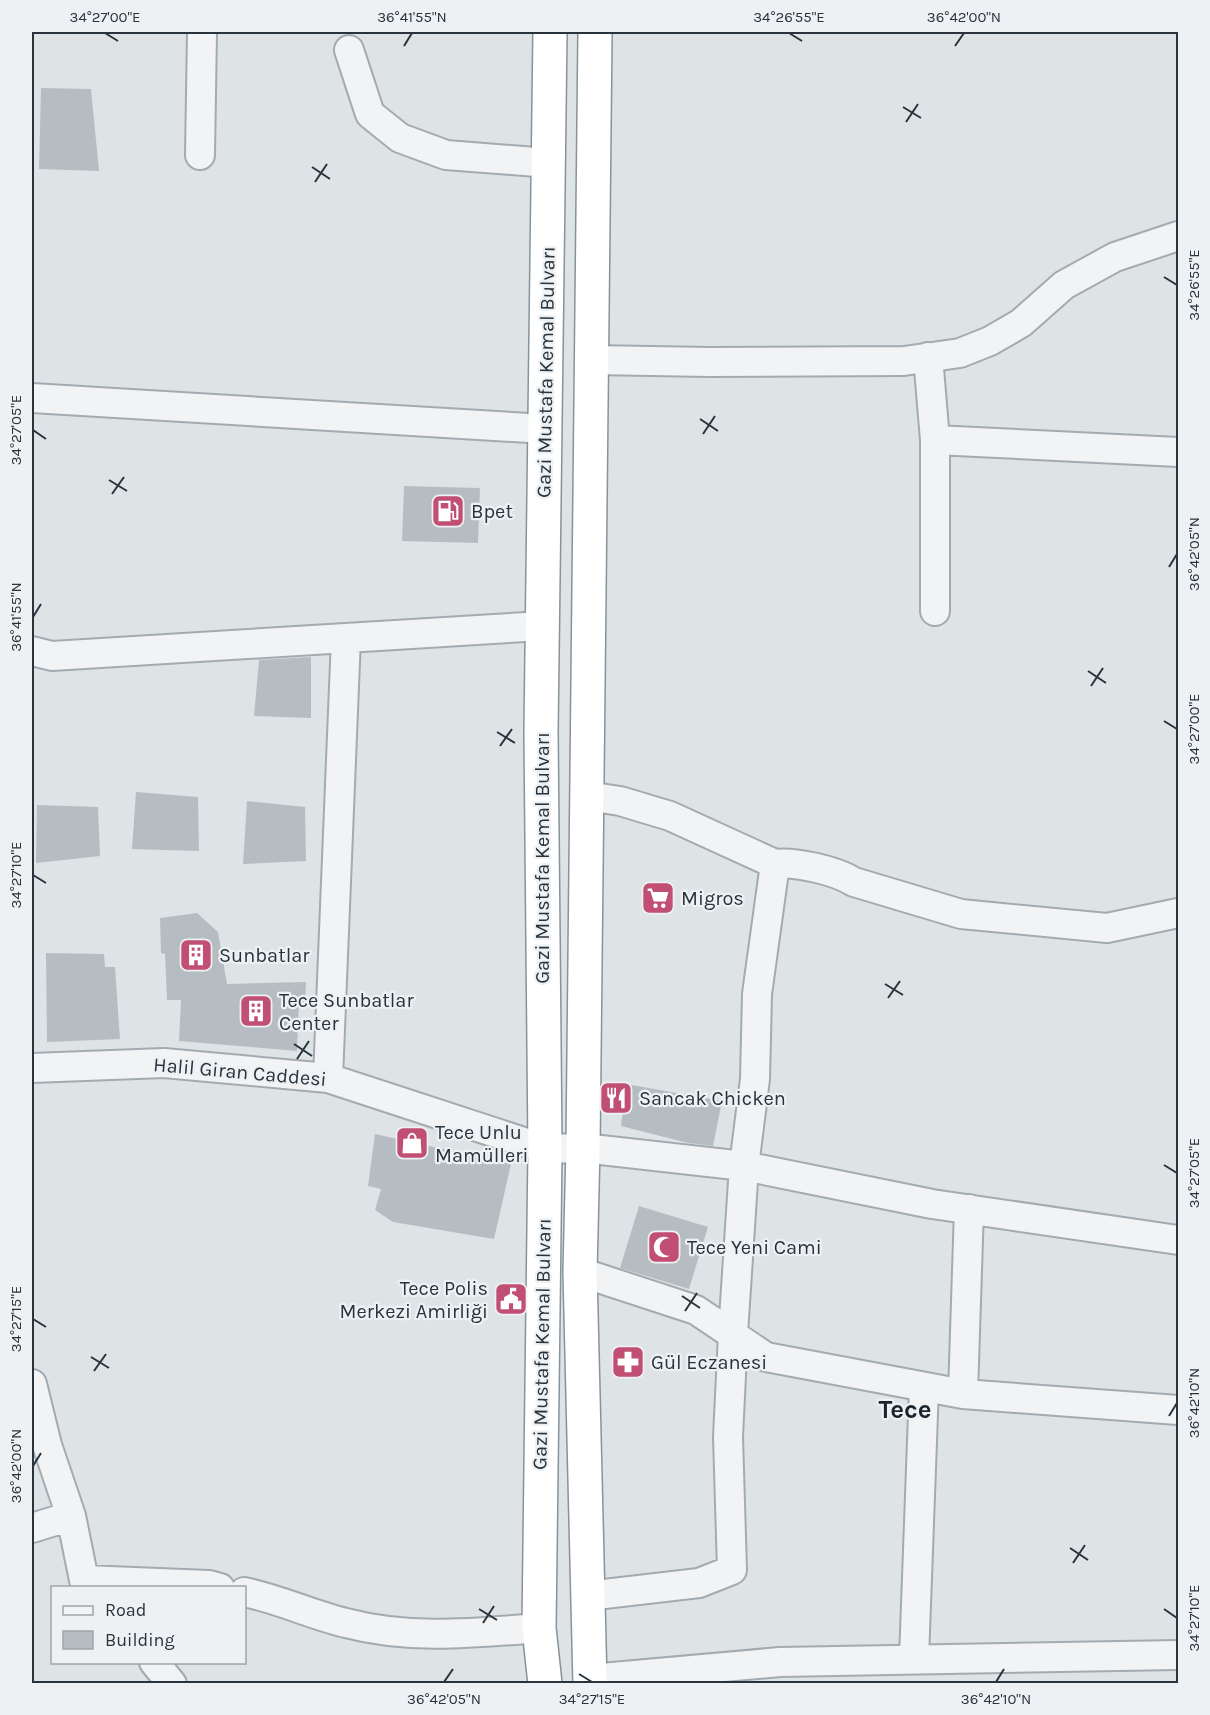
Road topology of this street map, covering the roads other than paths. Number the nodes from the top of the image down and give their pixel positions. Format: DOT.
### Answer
graph roads {
  1 [pos="201,32"];
  2 [pos="550,32"];
  3 [pos="595,32"];
  4 [pos="349,50"];
  5 [pos="200,155"];
  6 [pos="549,163"];
  7 [pos="1179,237"];
  8 [pos="928,357"];
  9 [pos="591,360"];
  10 [pos="32,398"];
  11 [pos="545,429"];
  12 [pos="935,440"];
  13 [pos="1179,452"];
  14 [pos="935,611"];
  15 [pos="542,626"];
  16 [pos="346,638"];
  17 [pos="32,651"];
  18 [pos="587,796"];
  19 [pos="775,864"];
  20 [pos="1179,913"];
  21 [pos="32,1068"];
  22 [pos="328,1078"];
  23 [pos="583,1148"];
  24 [pos="545,1149"];
  25 [pos="744,1166"];
  26 [pos="969,1209"];
  27 [pos="1179,1240"];
  28 [pos="580,1272"];
  29 [pos="732,1335"];
  30 [pos="32,1384"];
  31 [pos="924,1387"];
  32 [pos="963,1394"];
  33 [pos="1179,1410"];
  34 [pos="70,1516"];
  35 [pos="32,1528"];
  36 [pos="87,1584"];
  37 [pos="214,1586"];
  38 [pos="246,1592"];
  39 [pos="587,1596"];
  40 [pos="539,1628"];
  41 [pos="1179,1654"];
  42 [pos="914,1659"];
  43 [pos="810,1672"];
  44 [pos="590,1681"];
  45 [pos="545,1683"];
  1 -- 5 [label="street"];
  2 -- 6 [label="highway, Gazi Mustafa Kemal Bulvarı"];
  3 -- 9 [label="highway, Gazi Mustafa Kemal Bulvarı"];
  4 -- 6 [label="street"];
  6 -- 11 [label="highway, Gazi Mustafa Kemal Bulvarı"];
  7 -- 8 [label="street"];
  8 -- 9 [label="street"];
  8 -- 12 [label="street"];
  9 -- 18 [label="highway, Gazi Mustafa Kemal Bulvarı"];
  10 -- 11 [label="street"];
  11 -- 15 [label="highway, Gazi Mustafa Kemal Bulvarı"];
  12 -- 13 [label="street"];
  12 -- 14 [label="street"];
  15 -- 16 [label="street"];
  15 -- 24 [label="highway, Gazi Mustafa Kemal Bulvarı"];
  16 -- 17 [label="street"];
  16 -- 22 [label="street"];
  18 -- 19 [label="street"];
  18 -- 23 [label="highway, Gazi Mustafa Kemal Bulvarı"];
  19 -- 20 [label="street"];
  19 -- 25 [label="street"];
  21 -- 22 [label="street, Halil Giran Caddesi"];
  22 -- 24 [label="street, Halil Giran Caddesi"];
  23 -- 24 [label="street, Halil Giran Caddesi"];
  23 -- 25 [label="street, Halil Giran Caddesi"];
  23 -- 28 [label="highway, Gazi Mustafa Kemal Bulvarı"];
  24 -- 40 [label="highway, Gazi Mustafa Kemal Bulvarı"];
  25 -- 26 [label="street, Halil Giran Caddesi"];
  25 -- 29 [label="street"];
  26 -- 27 [label="street, Halil Giran Caddesi"];
  26 -- 32 [label="street"];
  28 -- 29 [label="street"];
  28 -- 39 [label="highway, Gazi Mustafa Kemal Bulvarı"];
  29 -- 31 [label="street"];
  29 -- 39 [label="street"];
  30 -- 34 [label="street"];
  31 -- 32 [label="street"];
  31 -- 42 [label="street"];
  32 -- 33 [label="street"];
  34 -- 35 [label="street"];
  34 -- 36 [label="street"];
  36 -- 37 [label="street"];
  38 -- 40 [label="street"];
  39 -- 44 [label="highway, Gazi Mustafa Kemal Bulvarı"];
  40 -- 45 [label="highway, Gazi Mustafa Kemal Bulvarı"];
  41 -- 42 [label="street"];
  42 -- 43 [label="street"];
  43 -- 44 [label="street"];
}
